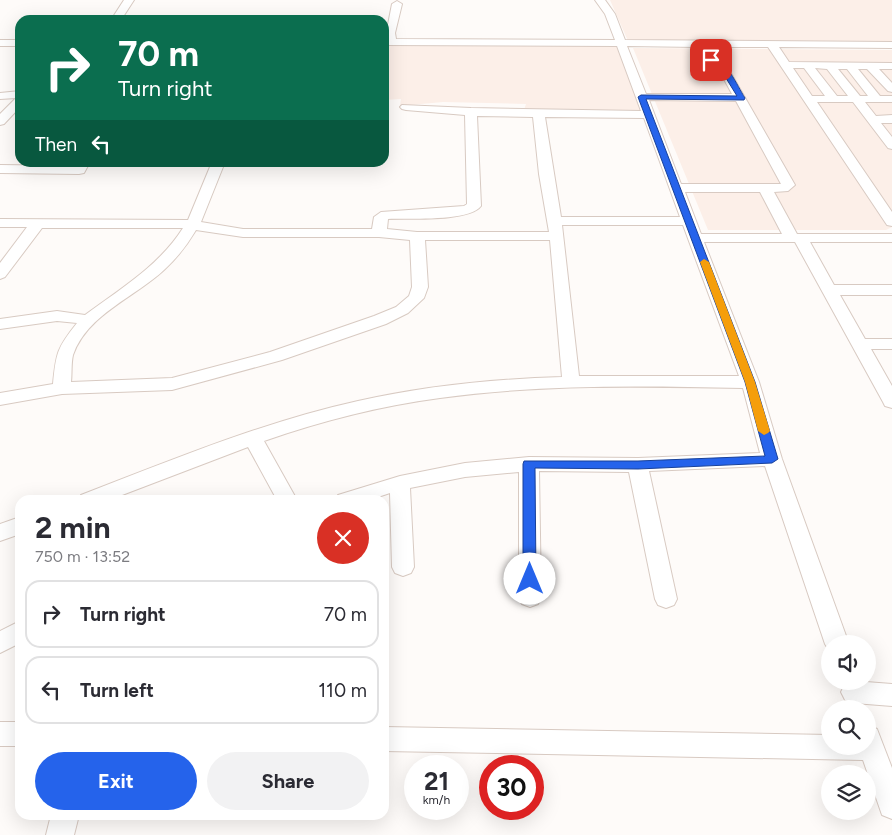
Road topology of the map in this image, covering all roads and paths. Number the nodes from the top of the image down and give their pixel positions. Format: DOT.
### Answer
graph roads {
  1 [pos="129,0"];
  2 [pos="600,0"];
  3 [pos="397,4"];
  4 [pos="119,15"];
  5 [pos="389,36"];
  6 [pos="0,42"];
  7 [pos="389,42"];
  8 [pos="15,43"];
  9 [pos="622,44"];
  10 [pos="701,45"];
  11 [pos="772,45"];
  12 [pos="892,45"];
  13 [pos="785,65"];
  14 [pos="807,65"];
  15 [pos="830,65"];
  16 [pos="850,66"];
  17 [pos="870,66"];
  18 [pos="892,66"];
  19 [pos="15,94"];
  20 [pos="0,96"];
  21 [pos="641,97"];
  22 [pos="742,98"];
  23 [pos="888,98"];
  24 [pos="808,99"];
  25 [pos="834,99"];
  26 [pos="857,99"];
  27 [pos="406,107"];
  28 [pos="15,111"];
  29 [pos="471,112"];
  30 [pos="539,114"];
  31 [pos="648,115"];
  32 [pos="892,119"];
  33 [pos="874,120"];
  34 [pos="0,121"];
  35 [pos="892,145"];
  36 [pos="82,167"];
  37 [pos="216,167"];
  38 [pos="0,169"];
  39 [pos="677,188"];
  40 [pos="766,188"];
  41 [pos="690,222"];
  42 [pos="892,222"];
  43 [pos="0,223"];
  44 [pos="37,224"];
  45 [pos="193,224"];
  46 [pos="556,228"];
  47 [pos="379,233"];
  48 [pos="417,236"];
  49 [pos="695,238"];
  50 [pos="796,238"];
  51 [pos="892,238"];
  52 [pos="0,274"];
  53 [pos="831,290"];
  54 [pos="892,290"];
  55 [pos="88,320"];
  56 [pos="0,324"];
  57 [pos="860,344"];
  58 [pos="892,344"];
  59 [pos="571,381"];
  60 [pos="750,382"];
  61 [pos="62,388"];
  62 [pos="0,399"];
  63 [pos="892,402"];
  64 [pos="253,439"];
  65 [pos="772,459"];
  66 [pos="529,464"];
  67 [pos="638,465"];
  68 [pos="400,483"];
  69 [pos="102,495"];
  70 [pos="283,495"];
  71 [pos="361,495"];
  72 [pos="15,527"];
  73 [pos="0,533"];
  74 [pos="403,567"];
  75 [pos="530,598"];
  76 [pos="666,599"];
  77 [pos="15,634"];
  78 [pos="834,635"];
  79 [pos="0,643"];
  80 [pos="854,694"];
  81 [pos="892,695"];
  82 [pos="0,734"];
  83 [pos="15,734"];
  84 [pos="389,739"];
  85 [pos="821,742"];
  86 [pos="874,755"];
  87 [pos="892,806"];
  88 [pos="64,820"];
  89 [pos="60,835"];
  1 -- 4 [label="street"];
  2 -- 9 [label="street"];
  3 -- 5 [label="street"];
  6 -- 8 [label="street"];
  7 -- 9 [label="street"];
  9 -- 10 [label="street"];
  9 -- 21 [label="street"];
  10 -- 11 [label="street"];
  10 -- 22 [label="street"];
  11 -- 12 [label="street"];
  11 -- 13 [label="street"];
  13 -- 14 [label="street"];
  13 -- 24 [label="street"];
  14 -- 15 [label="street"];
  14 -- 25 [label="street"];
  15 -- 16 [label="street"];
  15 -- 26 [label="street"];
  16 -- 17 [label="street"];
  16 -- 23 [label="street"];
  17 -- 18 [label="street"];
  17 -- 23 [label="street"];
  19 -- 20 [label="street"];
  21 -- 22 [label="street"];
  21 -- 31 [label="street"];
  22 -- 40 [label="street"];
  23 -- 26 [label="street"];
  24 -- 25 [label="street"];
  24 -- 42 [label="street"];
  25 -- 26 [label="street"];
  26 -- 33 [label="street"];
  27 -- 29 [label="street"];
  28 -- 34 [label="street"];
  29 -- 30 [label="street"];
  29 -- 47 [label="street"];
  30 -- 31 [label="street"];
  30 -- 46 [label="street"];
  31 -- 39 [label="street"];
  32 -- 33 [label="street"];
  33 -- 35 [label="street"];
  36 -- 38 [label="street"];
  37 -- 45 [label="street"];
  39 -- 40 [label="street"];
  39 -- 41 [label="street"];
  40 -- 50 [label="street"];
  41 -- 46 [label="street"];
  41 -- 49 [label="street"];
  43 -- 44 [label="street"];
  44 -- 45 [label="street"];
  44 -- 52 [label="street"];
  45 -- 47 [label="street"];
  45 -- 55 [label="street"];
  46 -- 48 [label="street"];
  46 -- 59 [label="street"];
  47 -- 48 [label="street"];
  48 -- 61 [label="street"];
  49 -- 50 [label="street"];
  49 -- 60 [label="street"];
  50 -- 51 [label="street"];
  50 -- 53 [label="street"];
  53 -- 54 [label="street"];
  53 -- 57 [label="street"];
  55 -- 56 [label="street"];
  55 -- 61 [label="street"];
  57 -- 58 [label="street"];
  57 -- 63 [label="street"];
  59 -- 60 [label="street"];
  59 -- 64 [label="street"];
  60 -- 65 [label="street"];
  61 -- 62 [label="street"];
  64 -- 69 [label="street"];
  64 -- 70 [label="street"];
  65 -- 67 [label="street"];
  65 -- 78 [label="street"];
  66 -- 67 [label="street"];
  66 -- 68 [label="street"];
  66 -- 75 [label="street"];
  67 -- 76 [label="street"];
  68 -- 71 [label="street"];
  68 -- 74 [label="street"];
  72 -- 73 [label="street"];
  77 -- 79 [label="street"];
  80 -- 81 [label="street"];
  82 -- 83 [label="street"];
  84 -- 85 [label="street"];
  86 -- 87 [label="street"];
  88 -- 89 [label="street"];
}
